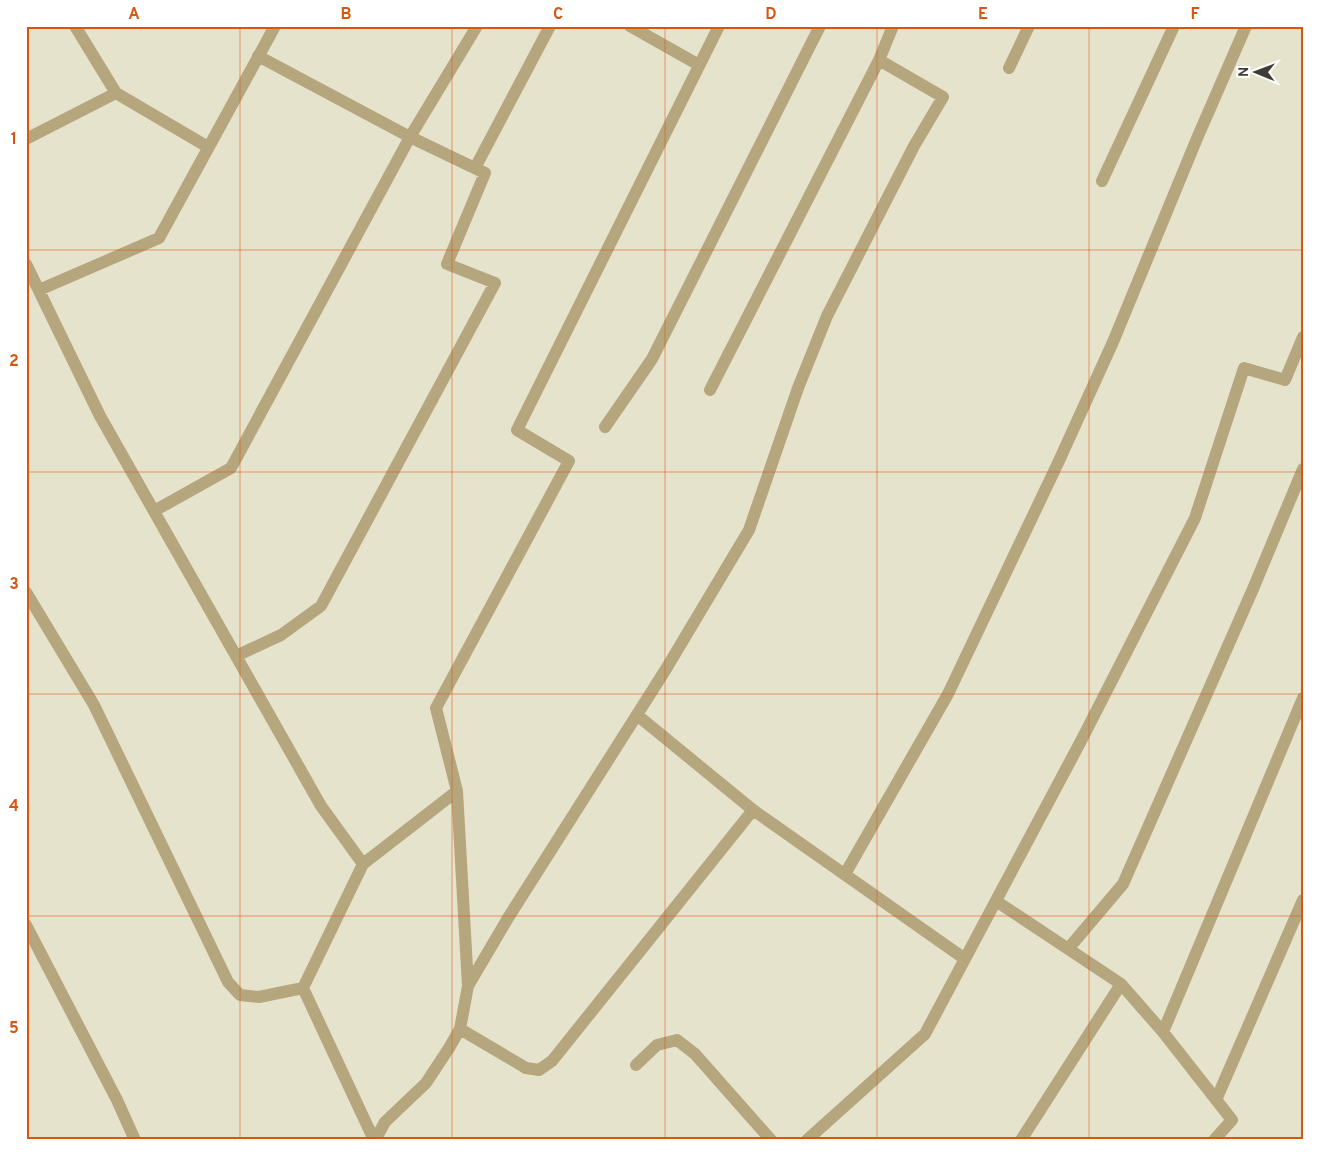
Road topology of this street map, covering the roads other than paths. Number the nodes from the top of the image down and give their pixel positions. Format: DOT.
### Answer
graph roads {
  1 [pos="74,26"];
  2 [pos="275,26"];
  3 [pos="477,26"];
  4 [pos="550,26"];
  5 [pos="630,26"];
  6 [pos="719,26"];
  7 [pos="820,26"];
  8 [pos="893,26"];
  9 [pos="1029,26"];
  10 [pos="1174,26"];
  11 [pos="1246,26"];
  12 [pos="258,56"];
  13 [pos="879,60"];
  14 [pos="699,65"];
  15 [pos="1009,68"];
  16 [pos="116,93"];
  17 [pos="410,137"];
  18 [pos="26,139"];
  19 [pos="208,147"];
  20 [pos="475,168"];
  21 [pos="1102,181"];
  22 [pos="26,264"];
  23 [pos="39,290"];
  24 [pos="1303,336"];
  25 [pos="710,390"];
  26 [pos="605,427"];
  27 [pos="1303,469"];
  28 [pos="154,511"];
  29 [pos="26,592"];
  30 [pos="236,656"];
  31 [pos="1303,698"];
  32 [pos="637,715"];
  33 [pos="457,791"];
  34 [pos="753,810"];
  35 [pos="363,864"];
  36 [pos="845,874"];
  37 [pos="1303,900"];
  38 [pos="996,901"];
  39 [pos="26,925"];
  40 [pos="1068,949"];
  41 [pos="965,959"];
  42 [pos="1121,984"];
  43 [pos="468,986"];
  44 [pos="303,988"];
  45 [pos="460,1029"];
  46 [pos="1163,1032"];
  47 [pos="636,1065"];
  48 [pos="1216,1100"];
  49 [pos="135,1140"];
  50 [pos="375,1140"];
  51 [pos="771,1140"];
  52 [pos="806,1140"];
  53 [pos="1021,1140"];
  54 [pos="1214,1140"];
  1 -- 16 [label="street"];
  2 -- 12 [label="street"];
  3 -- 17 [label="street"];
  4 -- 20 [label="street"];
  5 -- 14 [label="street"];
  6 -- 14 [label="street"];
  7 -- 26 [label="street"];
  8 -- 13 [label="street"];
  9 -- 15 [label="street"];
  10 -- 21 [label="street"];
  11 -- 36 [label="street"];
  12 -- 17 [label="street"];
  12 -- 19 [label="street"];
  13 -- 25 [label="street"];
  13 -- 32 [label="street"];
  14 -- 33 [label="street"];
  16 -- 18 [label="street"];
  16 -- 19 [label="street"];
  17 -- 20 [label="street"];
  17 -- 28 [label="street"];
  19 -- 23 [label="street"];
  20 -- 30 [label="street"];
  22 -- 23 [label="street"];
  23 -- 28 [label="street"];
  24 -- 38 [label="street"];
  27 -- 40 [label="street"];
  28 -- 30 [label="street"];
  29 -- 44 [label="street"];
  30 -- 35 [label="street"];
  31 -- 46 [label="street"];
  32 -- 34 [label="street"];
  32 -- 43 [label="street"];
  33 -- 35 [label="street"];
  33 -- 43 [label="street"];
  34 -- 36 [label="street"];
  34 -- 45 [label="street"];
  35 -- 44 [label="street"];
  36 -- 41 [label="street"];
  37 -- 48 [label="street"];
  38 -- 40 [label="street"];
  38 -- 41 [label="street"];
  39 -- 49 [label="street"];
  40 -- 42 [label="street"];
  41 -- 52 [label="street"];
  42 -- 46 [label="street"];
  42 -- 53 [label="street"];
  43 -- 45 [label="street"];
  44 -- 50 [label="street"];
  45 -- 50 [label="street"];
  46 -- 48 [label="street"];
  47 -- 51 [label="street"];
  48 -- 54 [label="street"];
}
